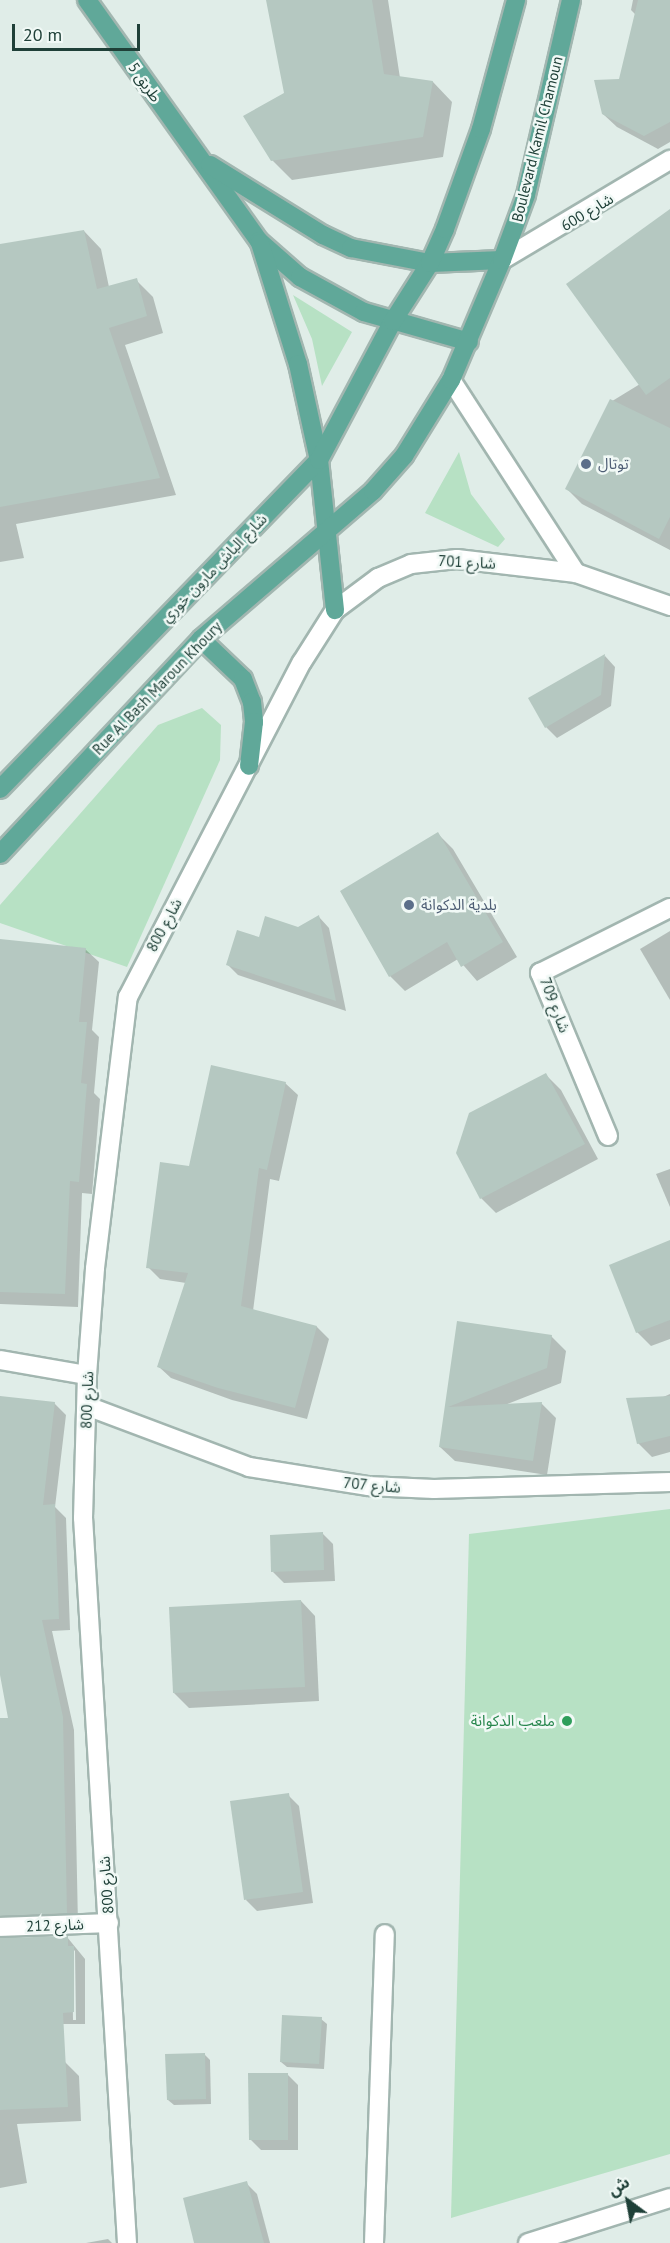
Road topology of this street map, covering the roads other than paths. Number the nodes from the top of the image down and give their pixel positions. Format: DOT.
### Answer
graph roads {
  1 [pos="87,0"];
  2 [pos="516,0"];
  3 [pos="571,0"];
  4 [pos="670,160"];
  5 [pos="206,163"];
  6 [pos="259,241"];
  7 [pos="502,260"];
  8 [pos="430,263"];
  9 [pos="393,321"];
  10 [pos="469,342"];
  11 [pos="451,380"];
  12 [pos="319,460"];
  13 [pos="324,533"];
  14 [pos="576,573"];
  15 [pos="670,606"];
  16 [pos="334,610"];
  17 [pos="201,639"];
  18 [pos="249,766"];
  19 [pos="0,789"];
  20 [pos="0,854"];
  21 [pos="670,908"];
  22 [pos="608,1136"];
  23 [pos="0,1360"];
  24 [pos="87,1375"];
  25 [pos="87,1406"];
  26 [pos="670,1482"];
  27 [pos="109,1923"];
  28 [pos="0,1927"];
  29 [pos="385,1934"];
  30 [pos="670,2198"];
  31 [pos="127,2243"];
  32 [pos="375,2243"];
  33 [pos="528,2243"];
  1 -- 5 [label="main road, طريق 5"];
  2 -- 8 [label="main road"];
  3 -- 7 [label="main road, Boulevard Kamil Chamoun"];
  4 -- 7 [label="street, شارع 600"];
  5 -- 6 [label="main road, طريق 5"];
  5 -- 8 [label="main road"];
  6 -- 9 [label="main road"];
  6 -- 12 [label="main road"];
  7 -- 8 [label="main road"];
  7 -- 10 [label="main road, Boulevard Kamil Chamoun"];
  8 -- 9 [label="main road"];
  9 -- 10 [label="main road"];
  9 -- 12 [label="main road, شارع الباش مارون خوري"];
  10 -- 11 [label="main road, Boulevard Kamil Chamoun"];
  11 -- 13 [label="main road, Rue Al Bash Maroun Khoury"];
  11 -- 14 [label="street"];
  12 -- 13 [label="main road"];
  12 -- 19 [label="main road, شارع الباش مارون خوري"];
  13 -- 16 [label="main road"];
  13 -- 17 [label="main road, Rue Al Bash Maroun Khoury"];
  14 -- 15 [label="street, شارع 701"];
  14 -- 16 [label="street, شارع 701"];
  16 -- 18 [label="street, 800 شارع"];
  17 -- 18 [label="main road"];
  17 -- 20 [label="main road, Rue Al Bash Maroun Khoury"];
  18 -- 24 [label="street, 800 شارع"];
  21 -- 22 [label="street, شارع 709"];
  23 -- 24 [label="street"];
  24 -- 25 [label="street, 800 شارع"];
  25 -- 26 [label="street, شارع 707"];
  25 -- 27 [label="street, 800 شارع"];
  27 -- 28 [label="street, شارع 212"];
  27 -- 31 [label="street, 800 شارع"];
  29 -- 32 [label="street"];
  30 -- 33 [label="street"];
}
